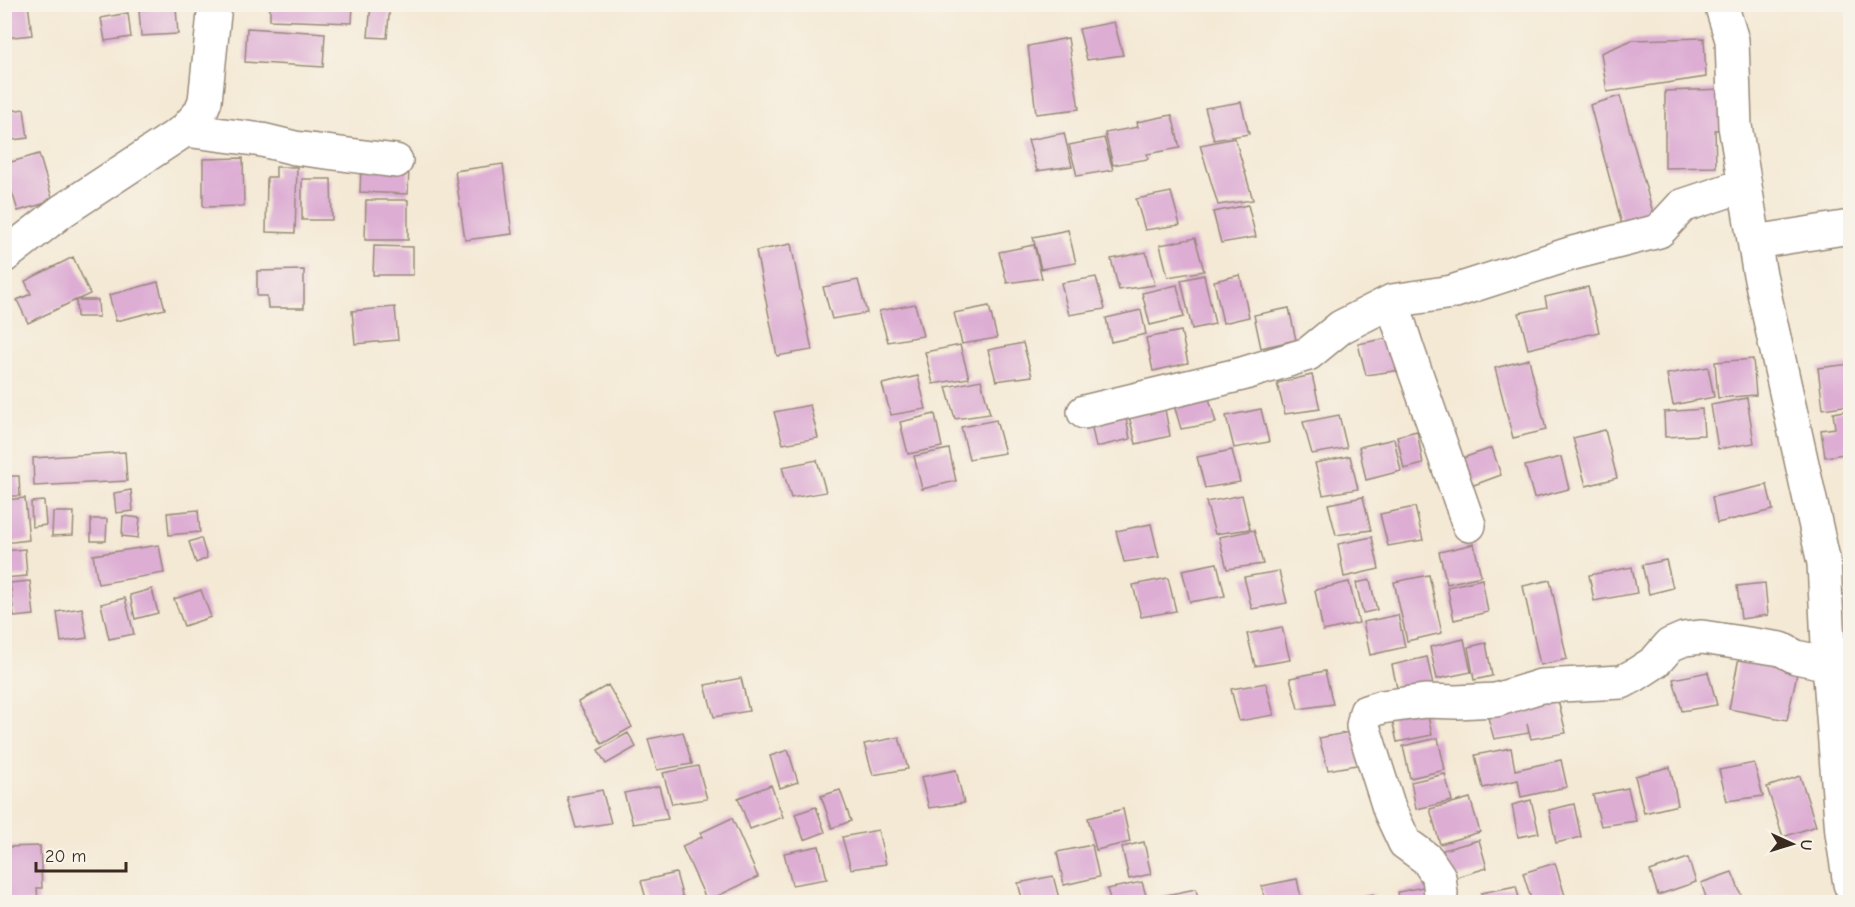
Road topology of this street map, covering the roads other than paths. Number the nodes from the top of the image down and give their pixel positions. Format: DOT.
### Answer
graph roads {
  1 [pos="215,4"];
  2 [pos="1721,4"];
  3 [pos="185,130"];
  4 [pos="396,160"];
  5 [pos="1745,185"];
  6 [pos="1851,227"];
  7 [pos="1755,242"];
  8 [pos="4,256"];
  9 [pos="1392,301"];
  10 [pos="1084,412"];
  11 [pos="1469,525"];
  12 [pos="1829,664"];
  13 [pos="1851,884"];
  14 [pos="1851,893"];
  15 [pos="1441,894"];
  16 [pos="1835,903"];
  1 -- 3 [label="street"];
  2 -- 5 [label="street"];
  3 -- 4 [label="street"];
  3 -- 8 [label="street"];
  5 -- 7 [label="street"];
  5 -- 9 [label="street"];
  6 -- 7 [label="street"];
  7 -- 12 [label="street"];
  9 -- 10 [label="street"];
  9 -- 11 [label="street"];
  12 -- 13 [label="street"];
  12 -- 15 [label="street"];
  14 -- 16 [label="street"];
}
